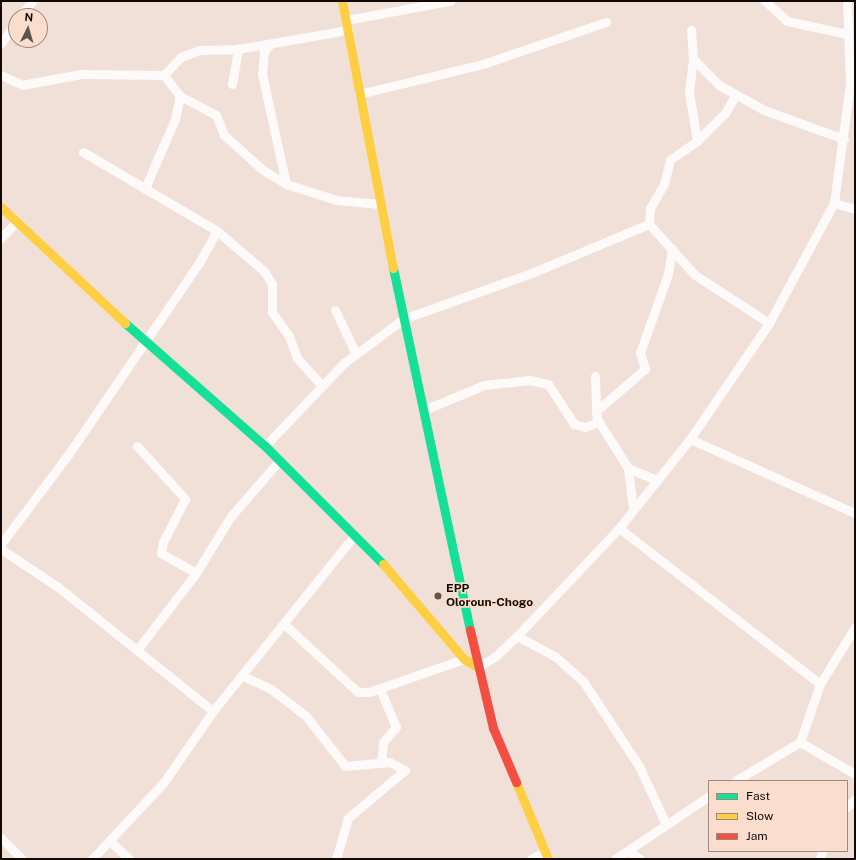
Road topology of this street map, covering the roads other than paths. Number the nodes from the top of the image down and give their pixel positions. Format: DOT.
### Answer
graph roads {
  1 [pos="342,1"];
  2 [pos="450,1"];
  3 [pos="765,1"];
  4 [pos="847,1"];
  5 [pos="346,20"];
  6 [pos="606,22"];
  7 [pos="348,30"];
  8 [pos="691,30"];
  9 [pos="8,33"];
  10 [pos="847,34"];
  11 [pos="1,42"];
  12 [pos="270,44"];
  13 [pos="238,49"];
  14 [pos="693,59"];
  15 [pos="1,75"];
  16 [pos="164,75"];
  17 [pos="232,84"];
  18 [pos="852,84"];
  19 [pos="359,94"];
  20 [pos="180,96"];
  21 [pos="735,96"];
  22 [pos="844,139"];
  23 [pos="697,141"];
  24 [pos="83,152"];
  25 [pos="286,184"];
  26 [pos="145,188"];
  27 [pos="834,203"];
  28 [pos="379,204"];
  29 [pos="1,207"];
  30 [pos="855,209"];
  31 [pos="17,221"];
  32 [pos="649,224"];
  33 [pos="217,231"];
  34 [pos="1,238"];
  35 [pos="672,248"];
  36 [pos="335,310"];
  37 [pos="403,319"];
  38 [pos="769,323"];
  39 [pos="144,340"];
  40 [pos="356,354"];
  41 [pos="595,376"];
  42 [pos="322,386"];
  43 [pos="424,410"];
  44 [pos="596,411"];
  45 [pos="599,422"];
  46 [pos="690,439"];
  47 [pos="137,446"];
  48 [pos="265,446"];
  49 [pos="279,461"];
  50 [pos="628,468"];
  51 [pos="654,479"];
  52 [pos="633,506"];
  53 [pos="855,513"];
  54 [pos="618,528"];
  55 [pos="353,537"];
  56 [pos="2,550"];
  57 [pos="196,573"];
  58 [pos="284,624"];
  59 [pos="855,627"];
  60 [pos="516,636"];
  61 [pos="137,650"];
  62 [pos="464,659"];
  63 [pos="478,667"];
  64 [pos="243,676"];
  65 [pos="820,684"];
  66 [pos="380,689"];
  67 [pos="213,712"];
  68 [pos="800,742"];
  69 [pos="381,763"];
  70 [pos="855,774"];
  71 [pos="737,780"];
  72 [pos="708,797"];
  73 [pos="666,822"];
  74 [pos="1,838"];
  75 [pos="110,841"];
  76 [pos="628,851"];
  77 [pos="546,855"];
  78 [pos="22,859"];
  79 [pos="92,859"];
  80 [pos="128,859"];
  81 [pos="336,859"];
  82 [pos="531,859"];
  83 [pos="615,859"];
  84 [pos="640,859"];
  1 -- 5 [label="street"];
  2 -- 5 [label="street"];
  3 -- 10 [label="street"];
  4 -- 10 [label="street"];
  5 -- 7 [label="street"];
  6 -- 19 [label="street"];
  7 -- 12 [label="street"];
  7 -- 19 [label="street"];
  8 -- 14 [label="street"];
  9 -- 11 [label="street"];
  10 -- 18 [label="street"];
  12 -- 13 [label="street"];
  12 -- 25 [label="street"];
  13 -- 16 [label="street"];
  13 -- 17 [label="street"];
  14 -- 21 [label="street"];
  14 -- 23 [label="street"];
  15 -- 16 [label="street"];
  16 -- 20 [label="street"];
  18 -- 22 [label="street"];
  19 -- 28 [label="street"];
  20 -- 25 [label="street"];
  20 -- 26 [label="street"];
  21 -- 22 [label="street"];
  21 -- 23 [label="street"];
  22 -- 27 [label="street"];
  23 -- 32 [label="street"];
  24 -- 26 [label="street"];
  25 -- 28 [label="street"];
  26 -- 33 [label="street"];
  27 -- 30 [label="street"];
  27 -- 38 [label="street"];
  28 -- 37 [label="street"];
  29 -- 31 [label="street"];
  31 -- 34 [label="street"];
  31 -- 39 [label="street"];
  32 -- 35 [label="street"];
  32 -- 37 [label="street"];
  33 -- 39 [label="street"];
  33 -- 42 [label="street"];
  35 -- 38 [label="street"];
  35 -- 44 [label="street"];
  36 -- 40 [label="street"];
  37 -- 40 [label="street"];
  37 -- 43 [label="street"];
  38 -- 46 [label="street"];
  39 -- 48 [label="street"];
  39 -- 56 [label="street"];
  40 -- 42 [label="street"];
  41 -- 44 [label="street"];
  42 -- 48 [label="street"];
  43 -- 45 [label="street"];
  43 -- 63 [label="street"];
  44 -- 45 [label="street"];
  45 -- 50 [label="street"];
  46 -- 51 [label="street"];
  46 -- 53 [label="street"];
  47 -- 57 [label="street"];
  48 -- 49 [label="street"];
  49 -- 55 [label="street"];
  49 -- 57 [label="street"];
  50 -- 51 [label="street"];
  50 -- 52 [label="street"];
  51 -- 52 [label="street"];
  52 -- 54 [label="street"];
  54 -- 60 [label="street"];
  54 -- 65 [label="street"];
  55 -- 58 [label="street"];
  55 -- 62 [label="street"];
  56 -- 61 [label="street"];
  57 -- 61 [label="street"];
  58 -- 64 [label="street"];
  58 -- 66 [label="street"];
  59 -- 65 [label="street"];
  60 -- 63 [label="street"];
  60 -- 73 [label="street"];
  61 -- 67 [label="street"];
  62 -- 63 [label="street"];
  62 -- 66 [label="street"];
  63 -- 77 [label="street"];
  64 -- 67 [label="street"];
  64 -- 69 [label="street"];
  65 -- 68 [label="street"];
  66 -- 69 [label="street"];
  67 -- 75 [label="street"];
  68 -- 70 [label="street"];
  68 -- 71 [label="street"];
  69 -- 81 [label="street"];
  72 -- 73 [label="street"];
  73 -- 76 [label="street"];
  74 -- 78 [label="street"];
  75 -- 79 [label="street"];
  75 -- 80 [label="street"];
  76 -- 83 [label="street"];
  76 -- 84 [label="street"];
  77 -- 82 [label="street"];
}
